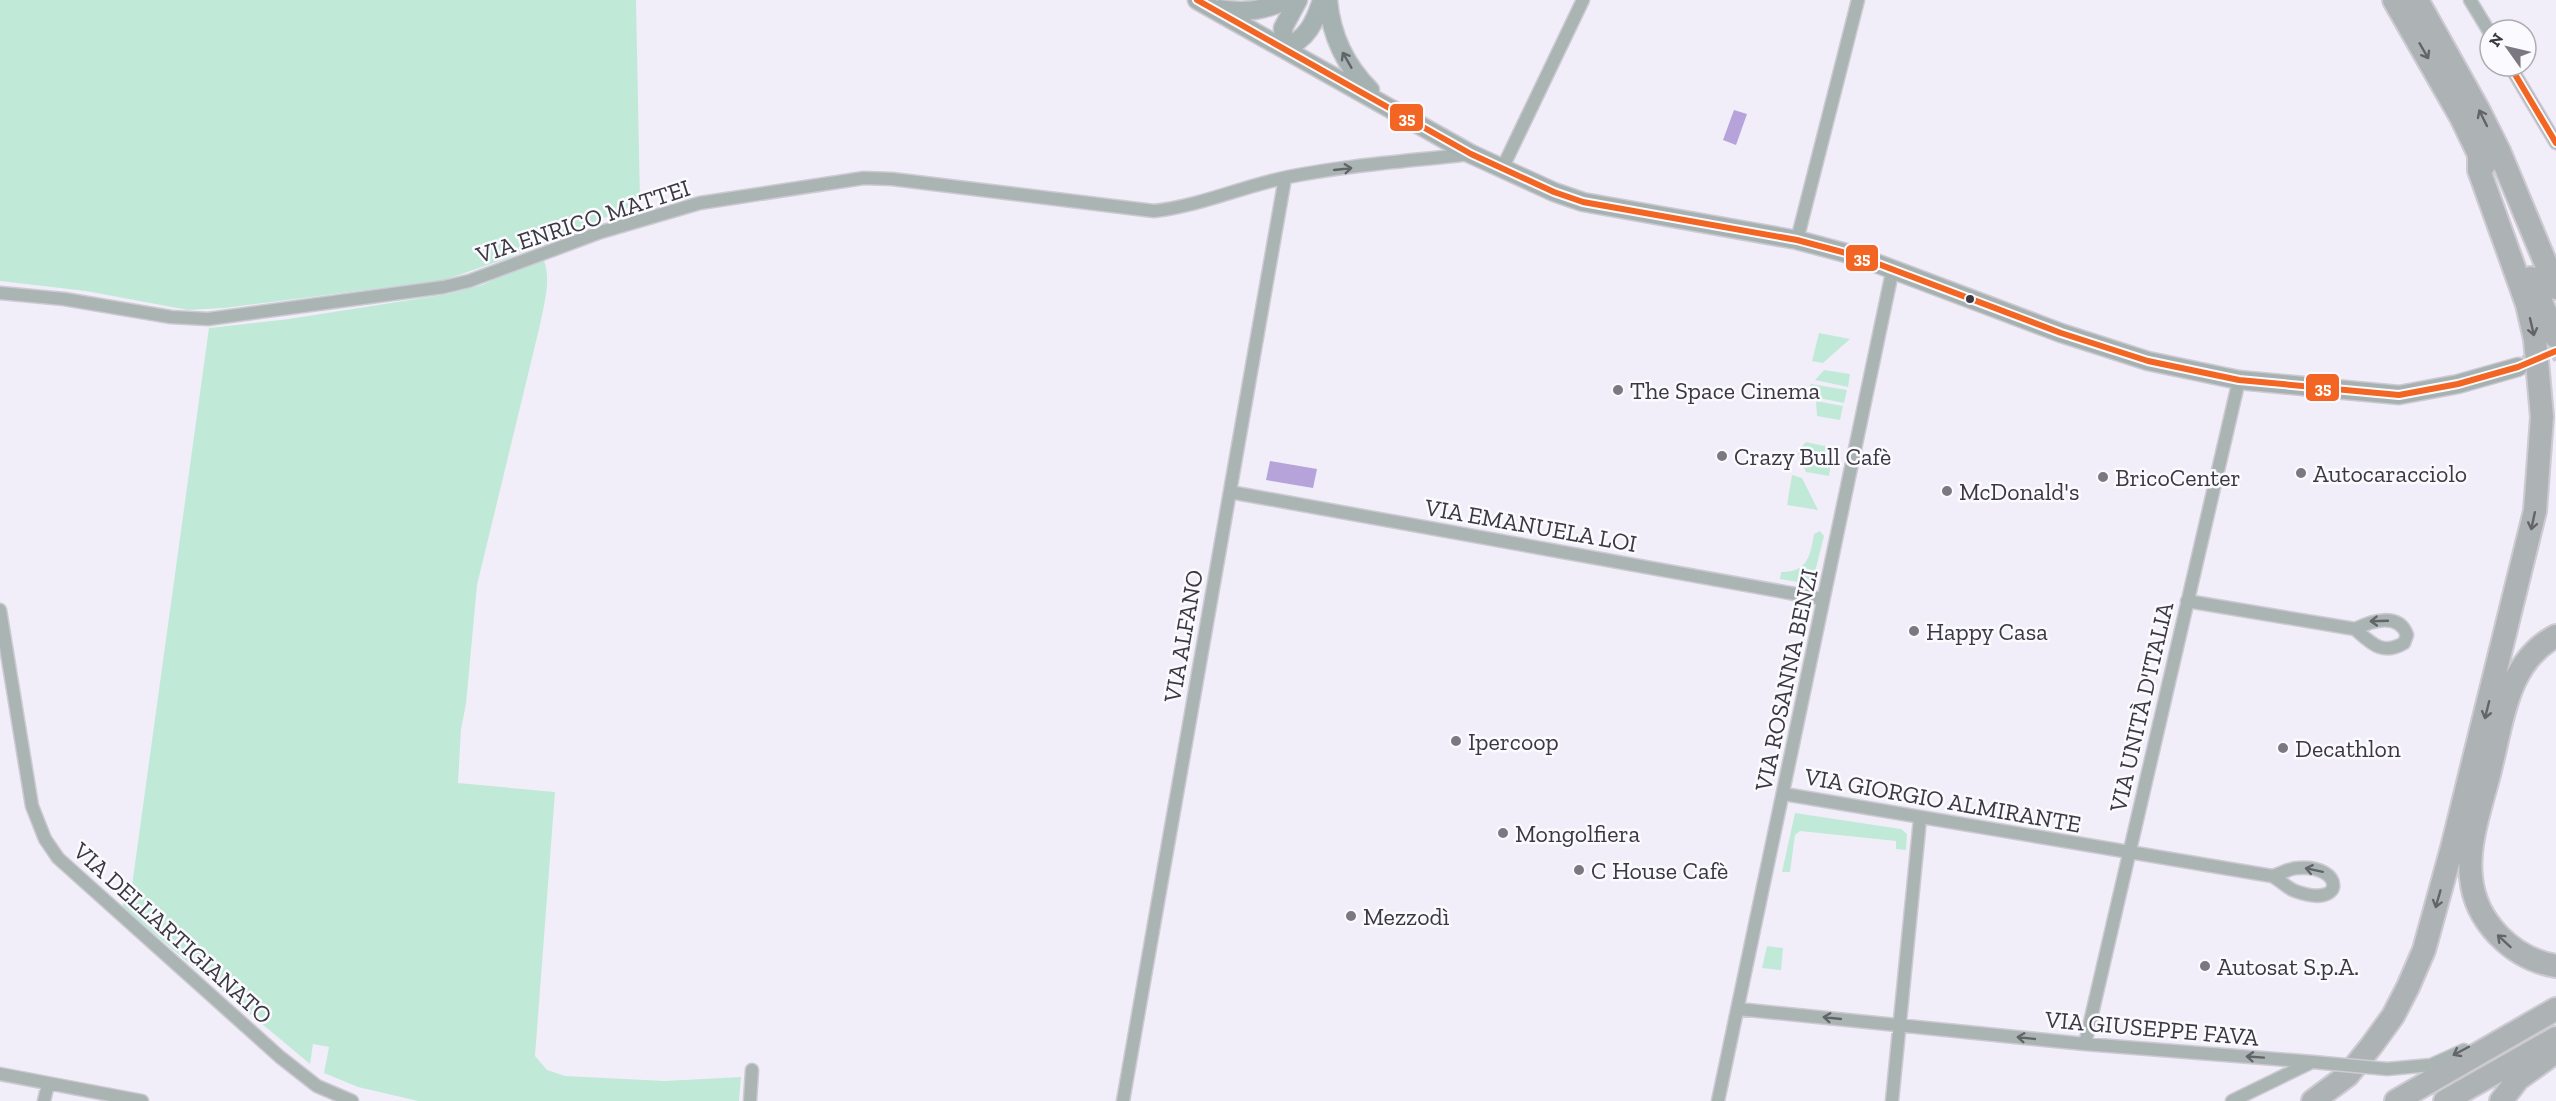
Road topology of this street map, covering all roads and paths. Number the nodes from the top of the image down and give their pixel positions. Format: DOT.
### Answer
graph roads {
  1 [pos="1285,0"];
  2 [pos="1298,0"];
  3 [pos="1323,0"];
  4 [pos="1328,0"];
  5 [pos="1583,0"];
  6 [pos="1858,0"];
  7 [pos="2394,0"];
  8 [pos="2417,0"];
  9 [pos="2470,0"];
  10 [pos="1201,2"];
  11 [pos="2481,18"];
  12 [pos="1284,48"];
  13 [pos="2517,78"];
  14 [pos="1384,104"];
  15 [pos="2556,143"];
  16 [pos="2489,152"];
  17 [pos="1471,154"];
  18 [pos="1502,169"];
  19 [pos="1285,178"];
  20 [pos="1797,240"];
  21 [pos="2556,258"];
  22 [pos="1893,268"];
  23 [pos="2556,288"];
  24 [pos="0,293"];
  25 [pos="2556,337"];
  26 [pos="2517,367"];
  27 [pos="2239,380"];
  28 [pos="1230,492"];
  29 [pos="1823,599"];
  30 [pos="2187,601"];
  31 [pos="0,610"];
  32 [pos="2355,629"];
  33 [pos="2556,636"];
  34 [pos="1784,794"];
  35 [pos="1920,819"];
  36 [pos="2128,852"];
  37 [pos="2272,876"];
  38 [pos="2556,966"];
  39 [pos="1738,1009"];
  40 [pos="2554,1010"];
  41 [pos="1899,1025"];
  42 [pos="2556,1038"];
  43 [pos="2085,1044"];
  44 [pos="2556,1052"];
  45 [pos="2313,1062"];
  46 [pos="752,1070"];
  47 [pos="0,1074"];
  48 [pos="48,1084"];
  49 [pos="323,1095"];
  50 [pos="45,1101"];
  51 [pos="142,1101"];
  52 [pos="352,1101"];
  53 [pos="750,1101"];
  54 [pos="1123,1101"];
  55 [pos="1718,1101"];
  56 [pos="1892,1101"];
  57 [pos="2232,1101"];
  58 [pos="2313,1101"];
  59 [pos="2396,1101"];
  60 [pos="2445,1101"];
  61 [pos="2501,1101"];
  1 -- 10 [label="street"];
  2 -- 12 [label="street"];
  3 -- 12 [label="street"];
  14 -- 4 [label="street, one-way"];
  5 -- 18 [label="street"];
  6 -- 20 [label="street"];
  7 -- 16 [label="highway, one-way"];
  16 -- 8 [label="highway, one-way"];
  9 -- 11 [label="street"];
  10 -- 12 [label="street"];
  12 -- 14 [label="street"];
  13 -- 15 [label="street"];
  14 -- 17 [label="street"];
  16 -- 21 [label="highway"];
  16 -- 23 [label="highway"];
  16 -- 25 [label="highway"];
  16 -- 58 [label="highway, one-way"];
  17 -- 18 [label="street"];
  19 -- 17 [label="street, VIA ENRICO MATTEI, one-way"];
  18 -- 20 [label="street"];
  19 -- 24 [label="street, VIA ENRICO MATTEI"];
  19 -- 28 [label="street, VIA ALFANO"];
  20 -- 22 [label="street"];
  22 -- 27 [label="street"];
  22 -- 29 [label="street, VIA ROSANNA BENZI"];
  26 -- 27 [label="street"];
  27 -- 30 [label="street, VIA UNITÀ D'ITALIA"];
  28 -- 29 [label="street, VIA EMANUELA LOI"];
  28 -- 54 [label="street, VIA ALFANO"];
  29 -- 34 [label="street, VIA ROSANNA BENZI"];
  30 -- 32 [label="street"];
  30 -- 36 [label="street, VIA UNITÀ D'ITALIA"];
  31 -- 49 [label="street, VIA DELL'ARTIGIANATO"];
  38 -- 33 [label="highway, one-way"];
  34 -- 35 [label="street, VIA GIORGIO ALMIRANTE"];
  34 -- 39 [label="street, VIA ROSANNA BENZI"];
  35 -- 36 [label="street, VIA GIORGIO ALMIRANTE"];
  35 -- 41 [label="street"];
  36 -- 37 [label="street, VIA GIORGIO ALMIRANTE"];
  36 -- 43 [label="street, VIA UNITÀ D'ITALIA"];
  41 -- 39 [label="street, VIA GIUSEPPE FAVA, one-way"];
  39 -- 55 [label="street, VIA ROSANNA BENZI"];
  40 -- 45 [label="street, VIA GIUSEPPE FAVA, one-way, bridge"];
  40 -- 59 [label="highway"];
  43 -- 41 [label="street, VIA GIUSEPPE FAVA, one-way"];
  41 -- 56 [label="street"];
  42 -- 60 [label="highway"];
  45 -- 43 [label="street, VIA GIUSEPPE FAVA, one-way"];
  44 -- 61 [label="highway"];
  45 -- 57 [label="street"];
  46 -- 53 [label="street"];
  47 -- 48 [label="street"];
  48 -- 50 [label="street"];
  48 -- 51 [label="street"];
  49 -- 52 [label="street, VIA DELL'ARTIGIANATO"];
}
